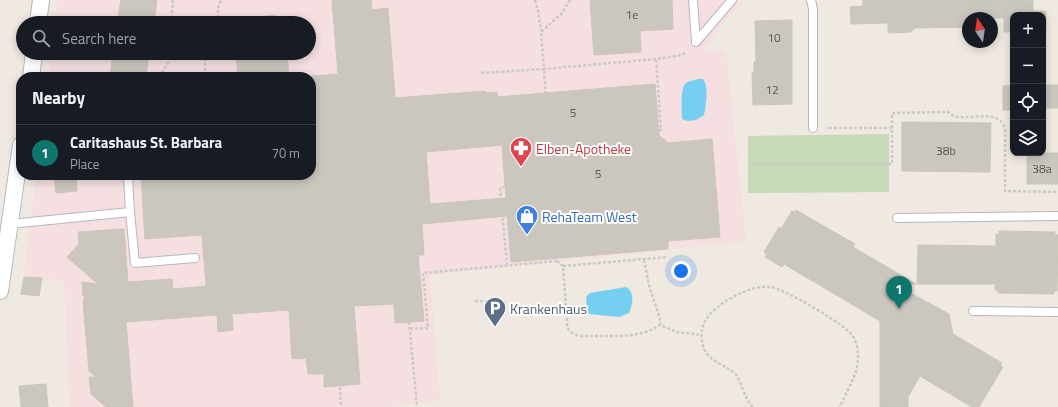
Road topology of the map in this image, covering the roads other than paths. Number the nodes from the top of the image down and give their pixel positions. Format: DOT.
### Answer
graph roads {
  1 [pos="42,0"];
  2 [pos="693,0"];
  3 [pos="732,0"];
  4 [pos="811,0"];
  5 [pos="39,16"];
  6 [pos="33,60"];
  7 [pos="32,72"];
  8 [pos="813,128"];
  9 [pos="16,180"];
  10 [pos="128,180"];
  11 [pos="130,212"];
  12 [pos="1058,216"];
  13 [pos="897,218"];
  14 [pos="10,224"];
  15 [pos="195,258"];
  16 [pos="0,291"];
  17 [pos="973,311"];
  18 [pos="1058,312"];
  1 -- 5 [label="street"];
  2 -- 3 [label="lane"];
  4 -- 8 [label="lane"];
  6 -- 7 [label="street"];
  9 -- 14 [label="street"];
  10 -- 11 [label="lane"];
  11 -- 14 [label="lane"];
  11 -- 15 [label="lane"];
  12 -- 13 [label="lane"];
  14 -- 16 [label="street"];
  17 -- 18 [label="lane"];
}
